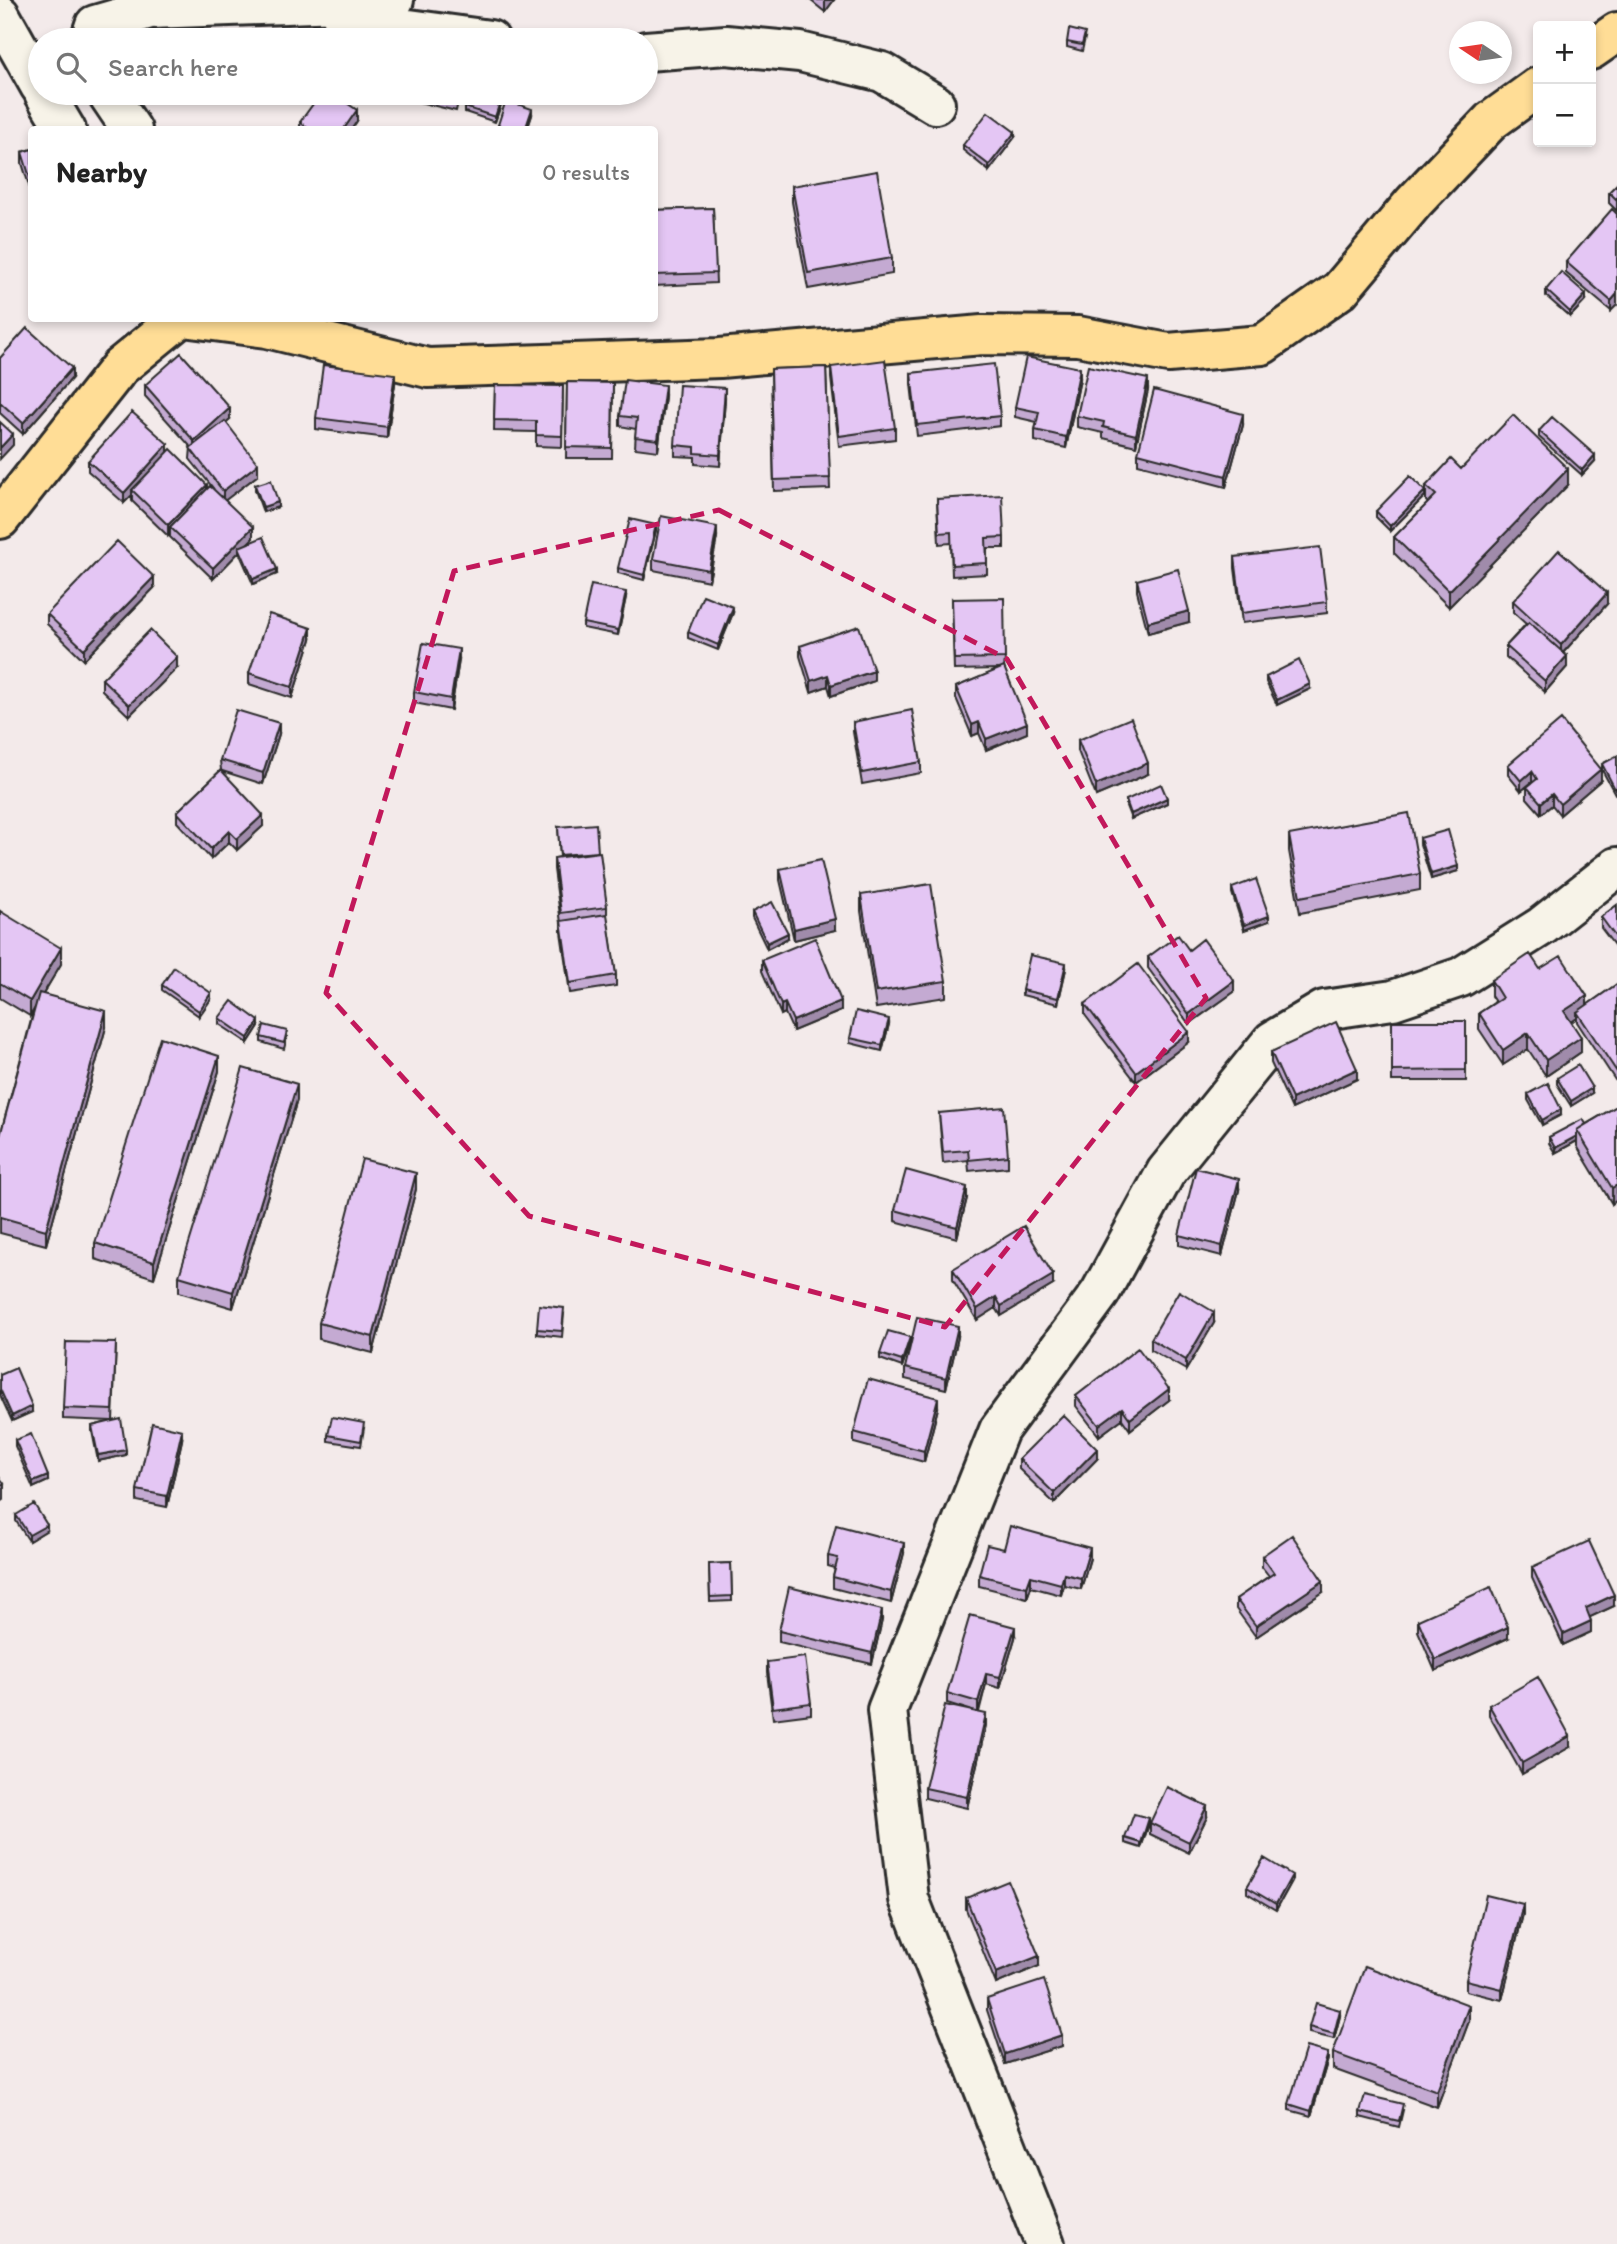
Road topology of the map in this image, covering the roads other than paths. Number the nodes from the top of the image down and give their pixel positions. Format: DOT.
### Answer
graph roads {
  1 [pos="394,0"];
  2 [pos="240,6"];
  3 [pos="0,15"];
  4 [pos="94,28"];
  5 [pos="402,28"];
  6 [pos="1617,32"];
  7 [pos="1596,47"];
  8 [pos="658,50"];
  9 [pos="28,65"];
  10 [pos="1533,91"];
  11 [pos="935,104"];
  12 [pos="51,105"];
  13 [pos="115,105"];
  14 [pos="64,126"];
  15 [pos="129,126"];
  16 [pos="175,322"];
  17 [pos="221,322"];
  18 [pos="0,519"];
  19 [pos="1617,867"];
  20 [pos="1045,2244"];
  1 -- 2 [label="street"];
  2 -- 4 [label="street"];
  2 -- 5 [label="street"];
  3 -- 9 [label="street"];
  6 -- 7 [label="highway"];
  8 -- 11 [label="street"];
  10 -- 17 [label="highway"];
  12 -- 14 [label="street"];
  13 -- 15 [label="street"];
  16 -- 18 [label="highway"];
  19 -- 20 [label="street"];
}
